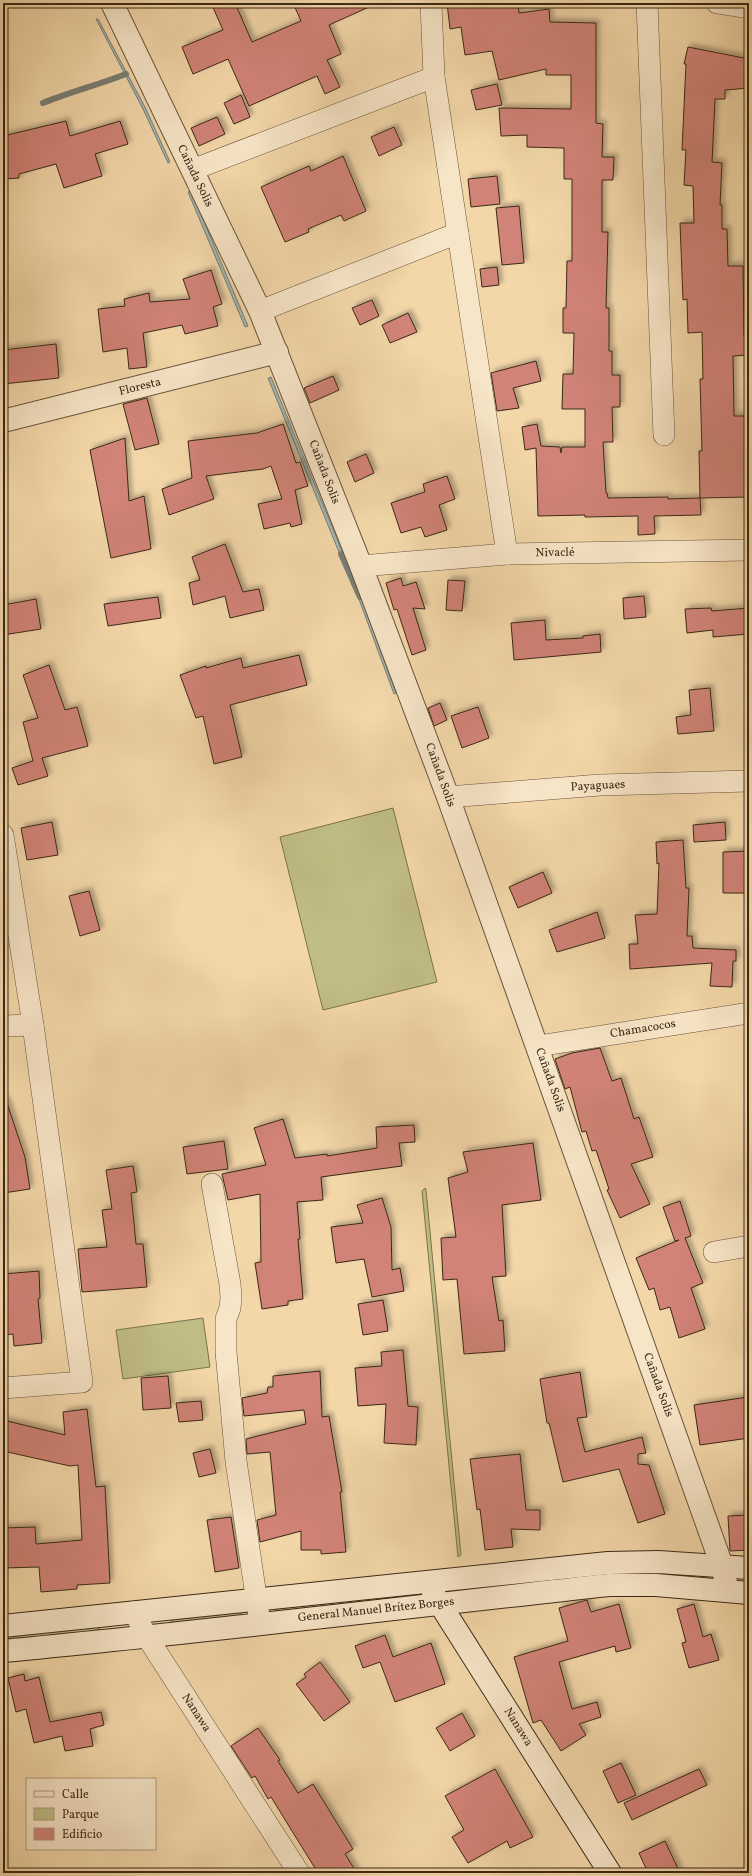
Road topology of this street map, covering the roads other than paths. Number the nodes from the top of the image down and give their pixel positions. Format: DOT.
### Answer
graph roads {
  1 [pos="112,3"];
  2 [pos="431,3"];
  3 [pos="647,3"];
  4 [pos="718,3"];
  5 [pos="749,8"];
  6 [pos="434,77"];
  7 [pos="192,170"];
  8 [pos="458,233"];
  9 [pos="260,311"];
  10 [pos="277,352"];
  11 [pos="3,421"];
  12 [pos="664,435"];
  13 [pos="749,550"];
  14 [pos="507,554"];
  15 [pos="361,566"];
  16 [pos="749,781"];
  17 [pos="448,797"];
  18 [pos="3,834"];
  19 [pos="749,1013"];
  20 [pos="33,1025"];
  21 [pos="3,1026"];
  22 [pos="538,1046"];
  23 [pos="212,1184"];
  24 [pos="749,1246"];
  25 [pos="714,1252"];
  26 [pos="3,1388"];
  27 [pos="722,1566"];
  28 [pos="749,1568"];
  29 [pos="425,1582"];
  30 [pos="739,1592"];
  31 [pos="256,1600"];
  32 [pos="440,1604"];
  33 [pos="134,1612"];
  34 [pos="260,1623"];
  35 [pos="3,1626"];
  36 [pos="147,1637"];
  37 [pos="3,1651"];
  38 [pos="299,1873"];
  39 [pos="610,1873"];
  1 -- 7 [label="street, Cañada Solis"];
  2 -- 6 [label="street"];
  3 -- 12 [label="street"];
  4 -- 5 [label="street"];
  6 -- 7 [label="street"];
  6 -- 8 [label="street"];
  7 -- 9 [label="street, Cañada Solis"];
  8 -- 9 [label="street"];
  8 -- 14 [label="street"];
  9 -- 10 [label="street, Cañada Solis"];
  10 -- 11 [label="street, Floresta"];
  10 -- 15 [label="street, Cañada Solis"];
  13 -- 14 [label="street, Nivaclé"];
  14 -- 15 [label="street, Nivaclé"];
  15 -- 17 [label="street, Cañada Solis"];
  16 -- 17 [label="street, Payaguaes"];
  17 -- 22 [label="street, Cañada Solis"];
  18 -- 20 [label="street"];
  19 -- 22 [label="street, Chamacocos"];
  20 -- 21 [label="street"];
  20 -- 26 [label="street"];
  22 -- 27 [label="street, Cañada Solis"];
  23 -- 31 [label="street"];
  24 -- 25 [label="street"];
  27 -- 28 [label="street, General Manuel Brítez Borges"];
  27 -- 29 [label="street, General Manuel Brítez Borges"];
  27 -- 30 [label="street, Cañada Solis"];
  29 -- 31 [label="street, General Manuel Brítez Borges"];
  29 -- 32 [label="street, Nanawa"];
  30 -- 32 [label="street, General Manuel Brítez Borges"];
  31 -- 33 [label="street, General Manuel Brítez Borges"];
  31 -- 34 [label="street"];
  32 -- 34 [label="street, General Manuel Brítez Borges"];
  32 -- 39 [label="street, Nanawa"];
  33 -- 35 [label="street, General Manuel Brítez Borges"];
  33 -- 36 [label="street, Nanawa"];
  34 -- 36 [label="street, General Manuel Brítez Borges"];
  36 -- 37 [label="street, General Manuel Brítez Borges"];
  36 -- 38 [label="street, Nanawa"];
}
